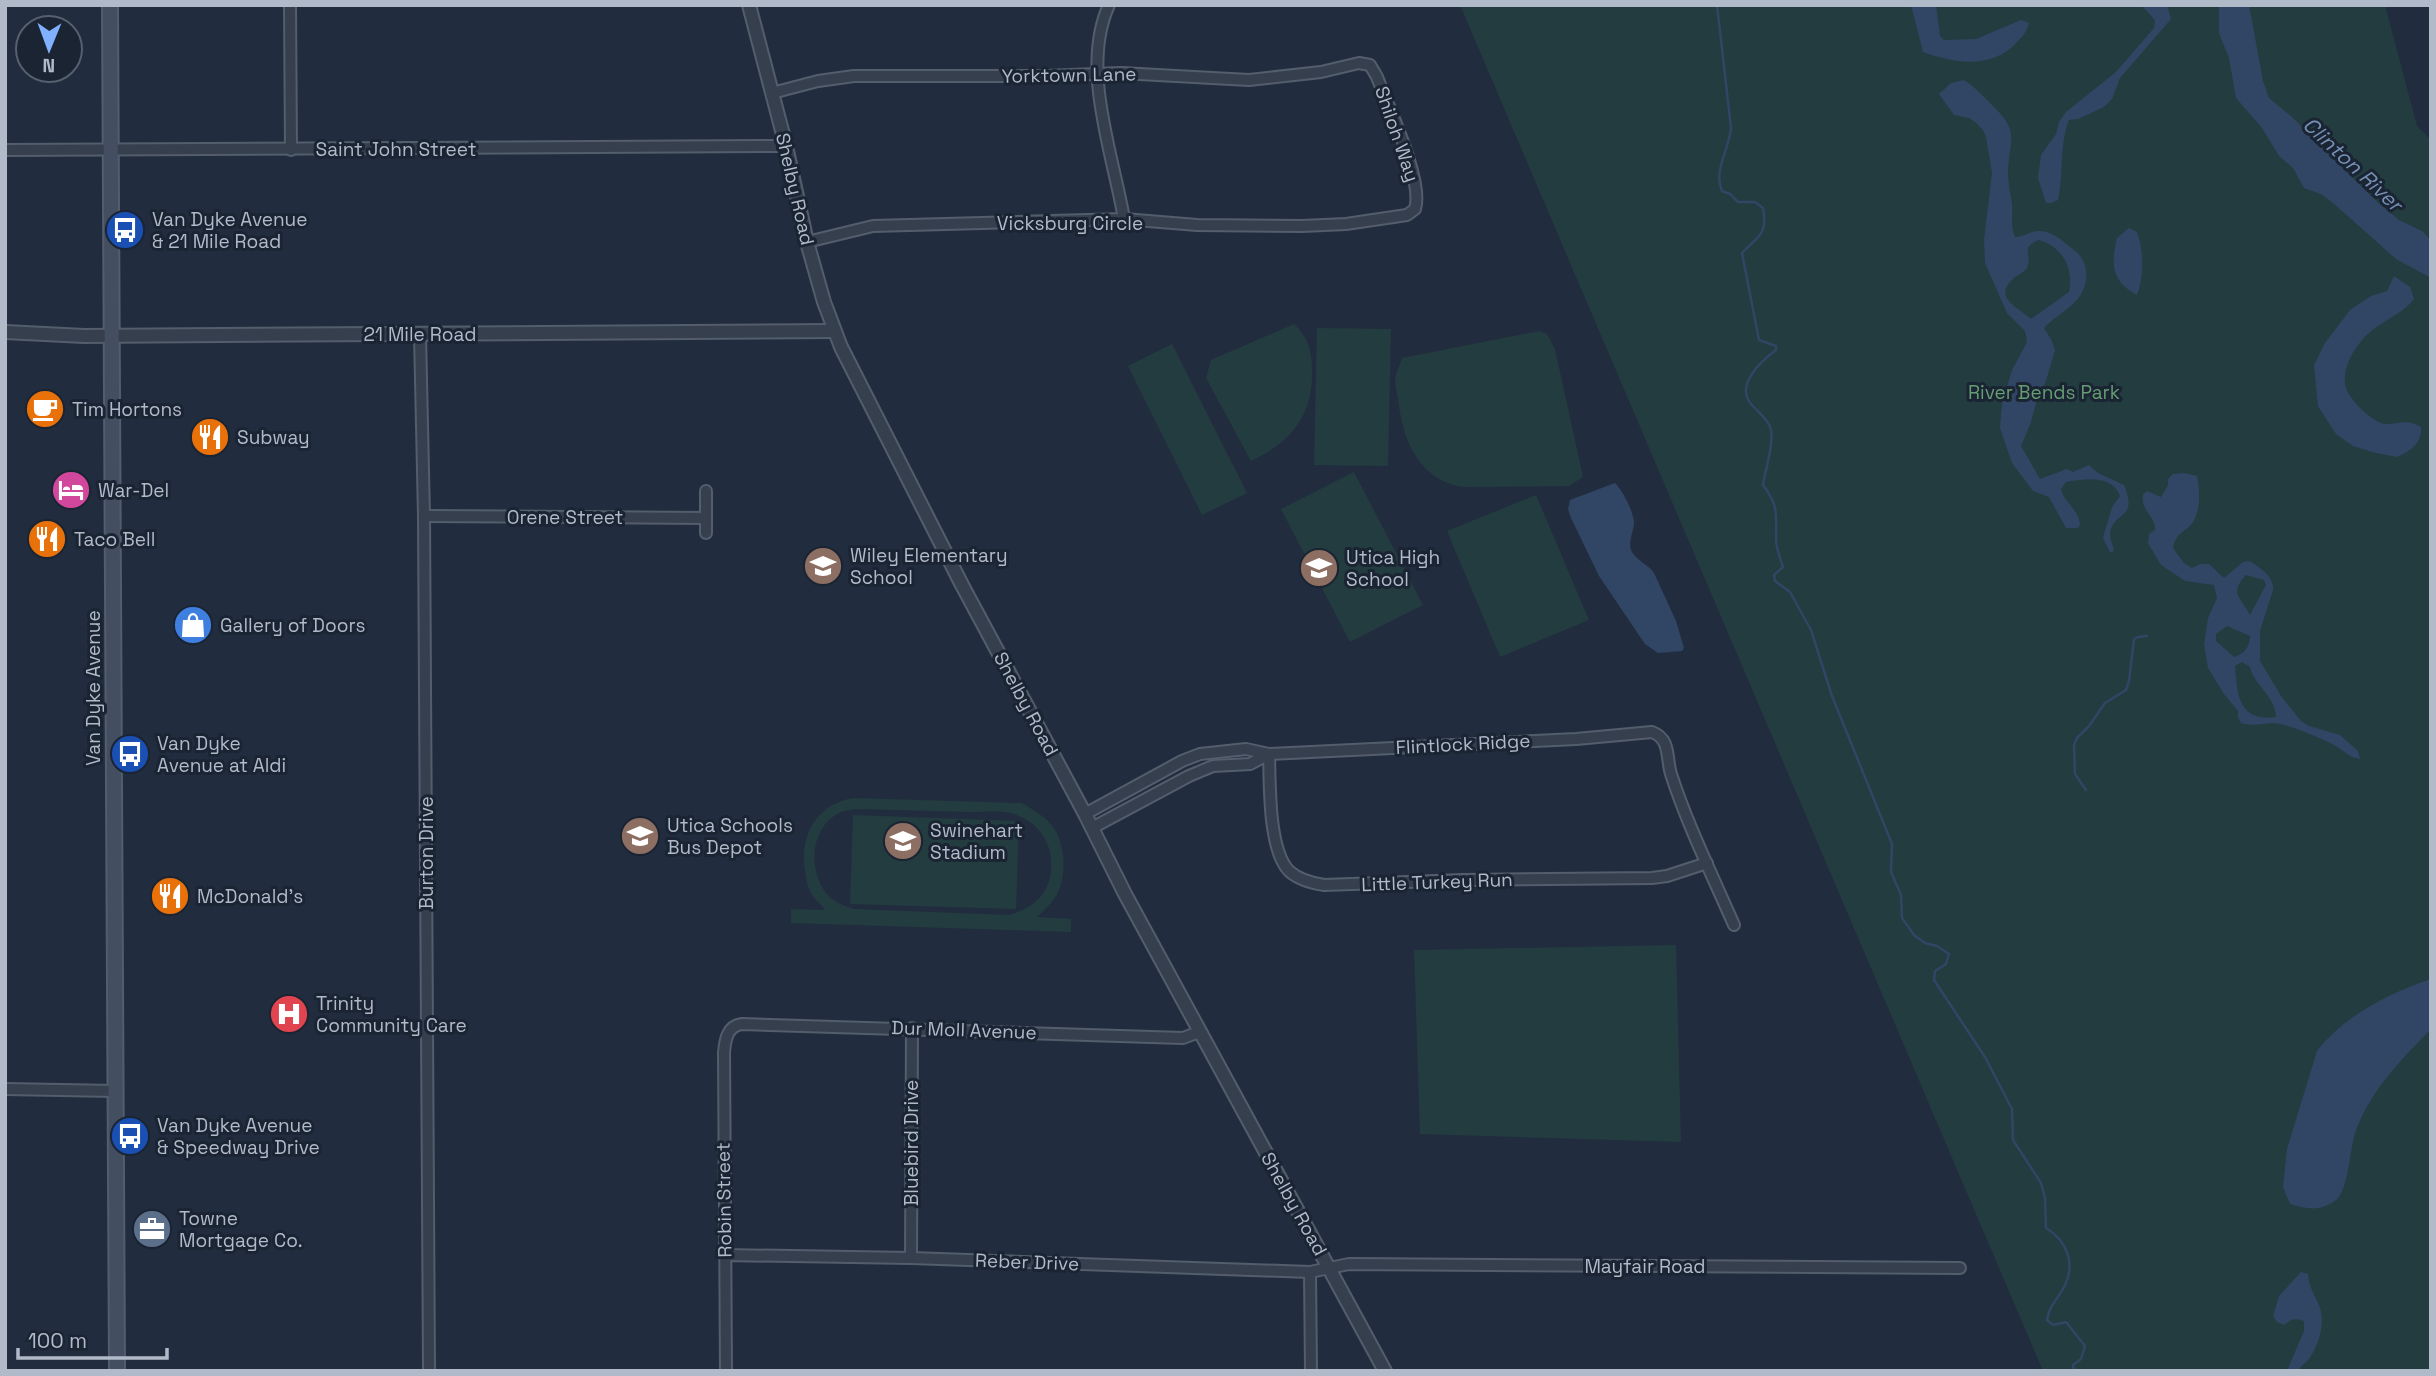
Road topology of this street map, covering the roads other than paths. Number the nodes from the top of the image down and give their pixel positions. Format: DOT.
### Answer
graph roads {
  1 [pos="110,5"];
  2 [pos="290,5"];
  3 [pos="749,5"];
  4 [pos="1109,5"];
  5 [pos="1366,63"];
  6 [pos="1099,73"];
  7 [pos="772,93"];
  8 [pos="786,146"];
  9 [pos="5,150"];
  10 [pos="111,150"];
  11 [pos="291,150"];
  12 [pos="1415,209"];
  13 [pos="1124,219"];
  14 [pos="807,242"];
  15 [pos="834,331"];
  16 [pos="5,332"];
  17 [pos="420,334"];
  18 [pos="110,336"];
  19 [pos="706,491"];
  20 [pos="424,516"];
  21 [pos="706,518"];
  22 [pos="706,533"];
  23 [pos="1269,754"];
  24 [pos="1175,765"];
  25 [pos="1182,779"];
  26 [pos="1085,814"];
  27 [pos="1092,828"];
  28 [pos="1707,863"];
  29 [pos="1734,925"];
  30 [pos="912,1028"];
  31 [pos="730,1030"];
  32 [pos="1199,1032"];
  33 [pos="5,1089"];
  34 [pos="115,1091"];
  35 [pos="724,1255"];
  36 [pos="911,1258"];
  37 [pos="1329,1268"];
  38 [pos="1960,1268"];
  39 [pos="1310,1272"];
  40 [pos="117,1371"];
  41 [pos="429,1371"];
  42 [pos="726,1371"];
  43 [pos="1311,1371"];
  44 [pos="1385,1371"];
  1 -- 10 [label="main road, Van Dyke Avenue"];
  2 -- 11 [label="street"];
  3 -- 7 [label="street, Shelby Road"];
  4 -- 6 [label="street"];
  5 -- 6 [label="street, Yorktown Lane"];
  5 -- 12 [label="street, Shiloh Way"];
  6 -- 7 [label="street, Yorktown Lane"];
  6 -- 13 [label="street"];
  7 -- 8 [label="street, Shelby Road"];
  8 -- 11 [label="street, Saint John Street"];
  8 -- 14 [label="street, Shelby Road"];
  9 -- 10 [label="street, Saint John Street"];
  10 -- 11 [label="street, Saint John Street"];
  10 -- 18 [label="main road, Van Dyke Avenue"];
  12 -- 13 [label="street, Vicksburg Circle"];
  13 -- 14 [label="street, Vicksburg Circle"];
  14 -- 15 [label="street, Shelby Road"];
  15 -- 17 [label="street, 21 Mile Road"];
  15 -- 26 [label="street, Shelby Road"];
  16 -- 18 [label="street, 21 Mile Road"];
  17 -- 18 [label="street, 21 Mile Road"];
  17 -- 20 [label="street, Burton Drive"];
  18 -- 34 [label="main road, Van Dyke Avenue"];
  19 -- 21 [label="street"];
  20 -- 21 [label="street, Orene Street"];
  20 -- 41 [label="street, Burton Drive"];
  21 -- 22 [label="street"];
  23 -- 24 [label="street, Flintlock Ridge"];
  23 -- 25 [label="street, Flintlock Ridge"];
  23 -- 28 [label="street, Flintlock Ridge"];
  23 -- 28 [label="street, Little Turkey Run"];
  24 -- 25 [label="street"];
  24 -- 26 [label="street, Flintlock Ridge"];
  25 -- 27 [label="street, Flintlock Ridge"];
  26 -- 27 [label="street, Shelby Road"];
  27 -- 32 [label="street, Shelby Road"];
  28 -- 29 [label="street"];
  30 -- 31 [label="street, Dur Moll Avenue"];
  30 -- 32 [label="street, Dur Moll Avenue"];
  30 -- 36 [label="street, Bluebird Drive"];
  31 -- 35 [label="street, Robin Street"];
  32 -- 37 [label="street, Shelby Road"];
  33 -- 34 [label="street"];
  34 -- 40 [label="main road, Van Dyke Avenue"];
  35 -- 36 [label="street, Reber Drive"];
  35 -- 42 [label="street, Robin Street"];
  36 -- 39 [label="street, Reber Drive"];
  37 -- 38 [label="street, Mayfair Road"];
  37 -- 39 [label="street, Reber Drive"];
  37 -- 44 [label="street, Shelby Road"];
  39 -- 43 [label="street"];
}
